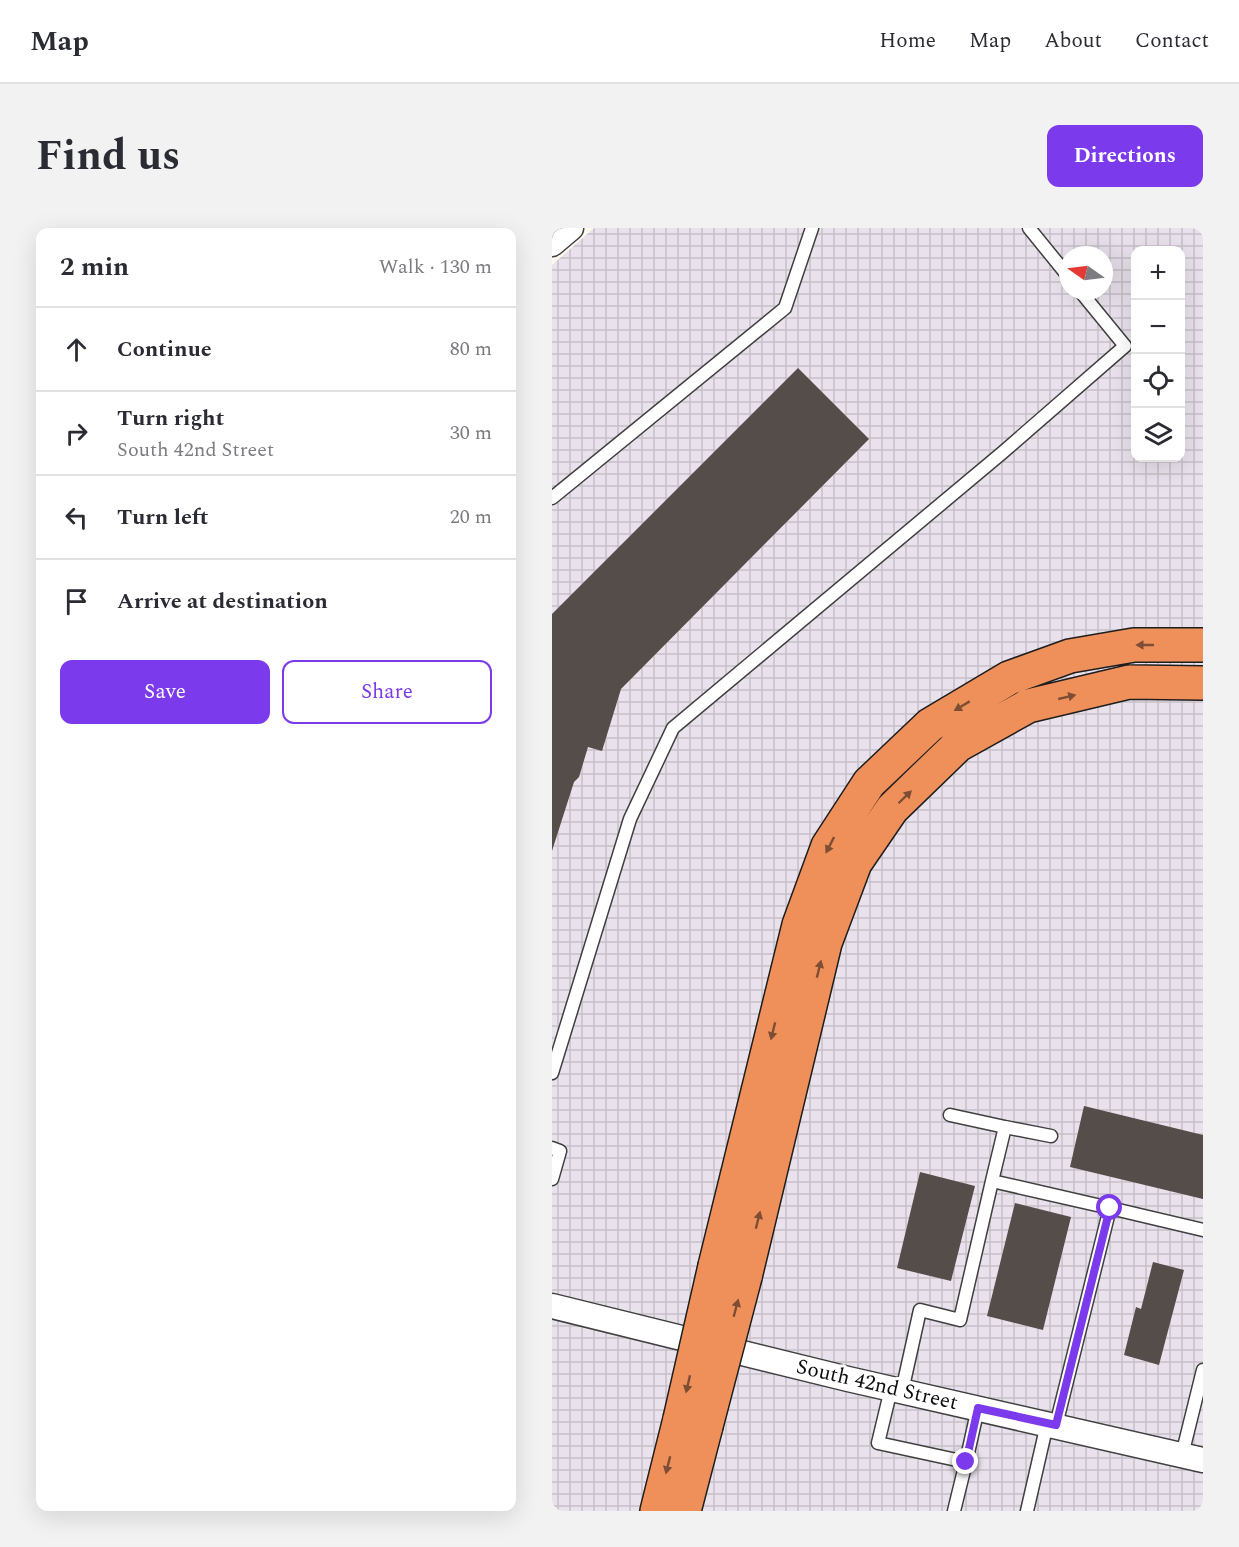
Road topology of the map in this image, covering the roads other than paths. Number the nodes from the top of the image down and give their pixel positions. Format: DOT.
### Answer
graph roads {
  1 [pos="571,228"];
  2 [pos="812,228"];
  3 [pos="1029,228"];
  4 [pos="552,244"];
  5 [pos="1059,265"];
  6 [pos="1087,300"];
  7 [pos="552,498"];
  8 [pos="1203,645"];
  9 [pos="1203,683"];
  10 [pos="552,1073"];
  11 [pos="950,1115"];
  12 [pos="1005,1127"];
  13 [pos="1051,1136"];
  14 [pos="552,1148"];
  15 [pos="552,1179"];
  16 [pos="992,1181"];
  17 [pos="1110,1208"];
  18 [pos="1203,1230"];
  19 [pos="730,1271"];
  20 [pos="552,1306"];
  21 [pos="1203,1370"];
  22 [pos="897,1390"];
  23 [pos="978,1408"];
  24 [pos="693,1422"];
  25 [pos="1051,1425"];
  26 [pos="1193,1457"];
  27 [pos="966,1462"];
  28 [pos="657,1511"];
  29 [pos="684,1511"];
  30 [pos="954,1511"];
  31 [pos="1027,1511"];
  1 -- 4 [label="street"];
  2 -- 7 [label="lane"];
  3 -- 5 [label="lane"];
  6 -- 10 [label="lane"];
  8 -- 19 [label="highway, one-way"];
  19 -- 9 [label="highway, one-way"];
  11 -- 12 [label="lane"];
  12 -- 13 [label="lane"];
  12 -- 16 [label="lane"];
  14 -- 15 [label="lane"];
  16 -- 17 [label="lane"];
  16 -- 22 [label="lane"];
  17 -- 18 [label="lane"];
  17 -- 25 [label="lane"];
  19 -- 24 [label="highway, bridge"];
  20 -- 22 [label="street, South 42nd Street"];
  21 -- 26 [label="lane"];
  22 -- 23 [label="street, South 42nd Street"];
  22 -- 27 [label="lane"];
  23 -- 25 [label="street, South 42nd Street"];
  23 -- 27 [label="lane"];
  24 -- 28 [label="highway, one-way"];
  24 -- 29 [label="highway"];
  25 -- 26 [label="street, South 42nd Street"];
  25 -- 31 [label="lane"];
  27 -- 30 [label="lane"];
}
